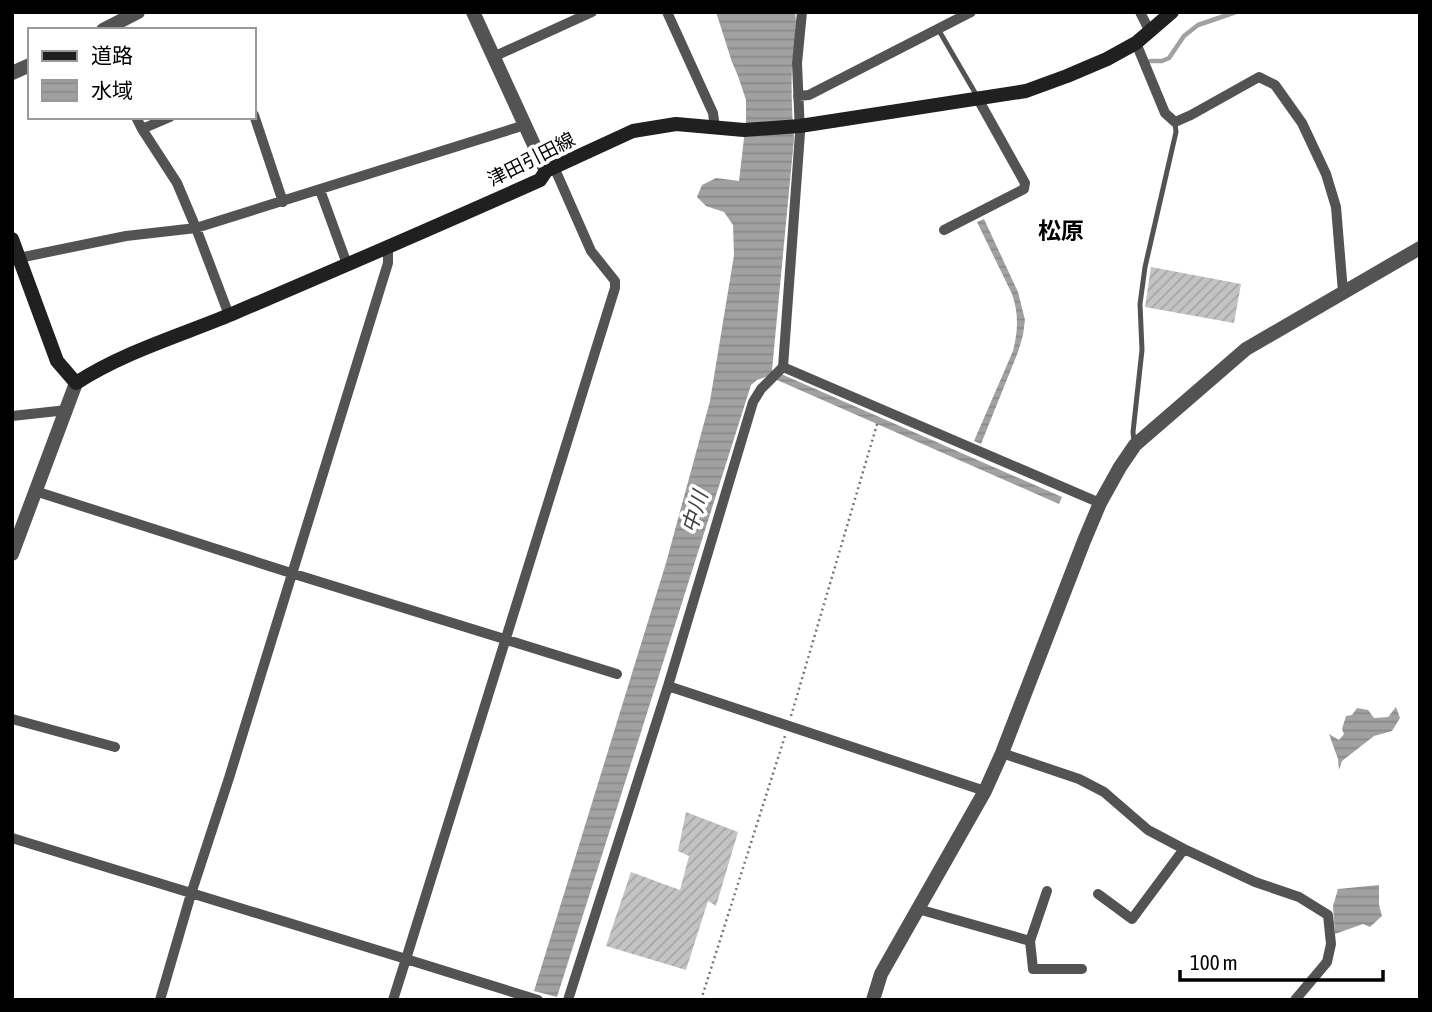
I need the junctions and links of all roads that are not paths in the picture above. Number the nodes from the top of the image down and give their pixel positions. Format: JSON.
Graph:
{"nodes":[{"id":1,"x":138,"y":12,"type":"edge"},
{"id":2,"x":473,"y":12,"type":"edge"},
{"id":3,"x":592,"y":12,"type":"edge"},
{"id":4,"x":667,"y":12,"type":"edge"},
{"id":5,"x":971,"y":12,"type":"edge"},
{"id":6,"x":1140,"y":12,"type":"edge"},
{"id":7,"x":1172,"y":12,"type":"edge"},
{"id":8,"x":804,"y":13,"type":"edge"},
{"id":9,"x":107,"y":28,"type":"edge"},
{"id":10,"x":938,"y":29,"type":"junction"},
{"id":11,"x":1150,"y":32,"type":"junction"},
{"id":12,"x":1136,"y":43,"type":"junction"},
{"id":13,"x":493,"y":57,"type":"junction"},
{"id":14,"x":28,"y":66,"type":"edge"},
{"id":15,"x":12,"y":73,"type":"edge"},
{"id":16,"x":798,"y":96,"type":"junction"},
{"id":17,"x":978,"y":99,"type":"junction"},
{"id":18,"x":137,"y":119,"type":"edge"},
{"id":19,"x":165,"y":119,"type":"edge"},
{"id":20,"x":255,"y":119,"type":"edge"},
{"id":21,"x":1175,"y":122,"type":"junction"},
{"id":22,"x":525,"y":125,"type":"junction"},
{"id":23,"x":797,"y":126,"type":"junction"},
{"id":24,"x":715,"y":128,"type":"junction"},
{"id":25,"x":142,"y":129,"type":"junction"},
{"id":26,"x":550,"y":169,"type":"junction"},
{"id":27,"x":320,"y":190,"type":"junction"},
{"id":28,"x":283,"y":202,"type":"junction"},
{"id":29,"x":196,"y":228,"type":"junction"},
{"id":30,"x":944,"y":230,"type":"dead end"},
{"id":31,"x":12,"y":239,"type":"edge"},
{"id":32,"x":388,"y":248,"type":"junction"},
{"id":33,"x":1420,"y":248,"type":"edge"},
{"id":34,"x":15,"y":258,"type":"edge"},
{"id":35,"x":347,"y":264,"type":"junction"},
{"id":36,"x":1343,"y":292,"type":"junction"},
{"id":37,"x":229,"y":315,"type":"junction"},
{"id":38,"x":783,"y":367,"type":"junction"},
{"id":39,"x":76,"y":383,"type":"junction"},
{"id":40,"x":66,"y":410,"type":"junction"},
{"id":41,"x":12,"y":416,"type":"edge"},
{"id":42,"x":1135,"y":444,"type":"junction"},
{"id":43,"x":35,"y":491,"type":"junction"},
{"id":44,"x":1100,"y":503,"type":"junction"},
{"id":45,"x":12,"y":554,"type":"edge"},
{"id":46,"x":291,"y":573,"type":"junction"},
{"id":47,"x":505,"y":639,"type":"junction"},
{"id":48,"x":617,"y":674,"type":"dead end"},
{"id":49,"x":668,"y":686,"type":"junction"},
{"id":50,"x":13,"y":722,"type":"edge"},
{"id":51,"x":115,"y":747,"type":"dead end"},
{"id":52,"x":1002,"y":753,"type":"junction"},
{"id":53,"x":985,"y":791,"type":"junction"},
{"id":54,"x":12,"y":838,"type":"edge"},
{"id":55,"x":1184,"y":849,"type":"junction"},
{"id":56,"x":1047,"y":891,"type":"dead end"},
{"id":57,"x":191,"y":894,"type":"junction"},
{"id":58,"x":1098,"y":894,"type":"dead end"},
{"id":59,"x":918,"y":909,"type":"junction"},
{"id":60,"x":1030,"y":941,"type":"junction"},
{"id":61,"x":406,"y":959,"type":"junction"},
{"id":62,"x":1082,"y":969,"type":"dead end"},
{"id":63,"x":534,"y":998,"type":"edge"},
{"id":64,"x":160,"y":1000,"type":"edge"},
{"id":65,"x":393,"y":1000,"type":"edge"},
{"id":66,"x":568,"y":1000,"type":"edge"},
{"id":67,"x":873,"y":1000,"type":"edge"},
{"id":68,"x":1295,"y":1000,"type":"edge"}],
"edges":[{"from":1,"to":9,"type":"street"},
{"from":2,"to":13,"type":"street"},
{"from":3,"to":13,"type":"street"},
{"from":4,"to":24,"type":"street"},
{"from":5,"to":10,"type":"street"},
{"from":6,"to":11,"type":"street"},
{"from":7,"to":11,"type":"main road","name":"津田引田線"},
{"from":8,"to":16,"type":"street"},
{"from":10,"to":16,"type":"street"},
{"from":10,"to":17,"type":"lane"},
{"from":11,"to":12,"type":"main road","name":"津田引田線"},
{"from":12,"to":17,"type":"main road","name":"津田引田線"},
{"from":12,"to":21,"type":"street"},
{"from":13,"to":22,"type":"street"},
{"from":14,"to":15,"type":"street"},
{"from":16,"to":23,"type":"street"},
{"from":17,"to":23,"type":"main road","name":"津田引田線"},
{"from":17,"to":30,"type":"street"},
{"from":18,"to":25,"type":"street"},
{"from":19,"to":25,"type":"street"},
{"from":20,"to":28,"type":"street"},
{"from":21,"to":36,"type":"street"},
{"from":21,"to":42,"type":"lane"},
{"from":22,"to":26,"type":"street"},
{"from":22,"to":27,"type":"street"},
{"from":23,"to":24,"type":"main road","name":"津田引田線"},
{"from":23,"to":38,"type":"street"},
{"from":24,"to":26,"type":"main road","name":"津田引田線"},
{"from":25,"to":29,"type":"street"},
{"from":26,"to":32,"type":"main road","name":"津田引田線"},
{"from":26,"to":47,"type":"street"},
{"from":27,"to":28,"type":"street"},
{"from":27,"to":35,"type":"street"},
{"from":28,"to":29,"type":"street"},
{"from":29,"to":34,"type":"street"},
{"from":29,"to":37,"type":"street"},
{"from":31,"to":34,"type":"main road"},
{"from":32,"to":35,"type":"main road","name":"津田引田線"},
{"from":32,"to":46,"type":"street"},
{"from":33,"to":36,"type":"street"},
{"from":34,"to":39,"type":"main road"},
{"from":35,"to":37,"type":"main road","name":"津田引田線"},
{"from":36,"to":42,"type":"street"},
{"from":37,"to":39,"type":"main road","name":"津田引田線"},
{"from":38,"to":44,"type":"street"},
{"from":38,"to":49,"type":"street"},
{"from":39,"to":40,"type":"street"},
{"from":40,"to":41,"type":"street"},
{"from":40,"to":43,"type":"street"},
{"from":42,"to":44,"type":"street"},
{"from":43,"to":45,"type":"street"},
{"from":43,"to":46,"type":"street"},
{"from":44,"to":52,"type":"street"},
{"from":46,"to":47,"type":"street"},
{"from":46,"to":57,"type":"street"},
{"from":47,"to":48,"type":"street"},
{"from":47,"to":61,"type":"street"},
{"from":49,"to":53,"type":"street"},
{"from":49,"to":66,"type":"street"},
{"from":50,"to":51,"type":"street"},
{"from":52,"to":53,"type":"street"},
{"from":52,"to":55,"type":"street"},
{"from":53,"to":59,"type":"street"},
{"from":54,"to":57,"type":"street"},
{"from":55,"to":58,"type":"street"},
{"from":55,"to":68,"type":"street"},
{"from":56,"to":60,"type":"street"},
{"from":57,"to":61,"type":"street"},
{"from":57,"to":64,"type":"street"},
{"from":59,"to":60,"type":"street"},
{"from":59,"to":67,"type":"street"},
{"from":60,"to":62,"type":"street"},
{"from":61,"to":63,"type":"street"},
{"from":61,"to":65,"type":"street"}]}
